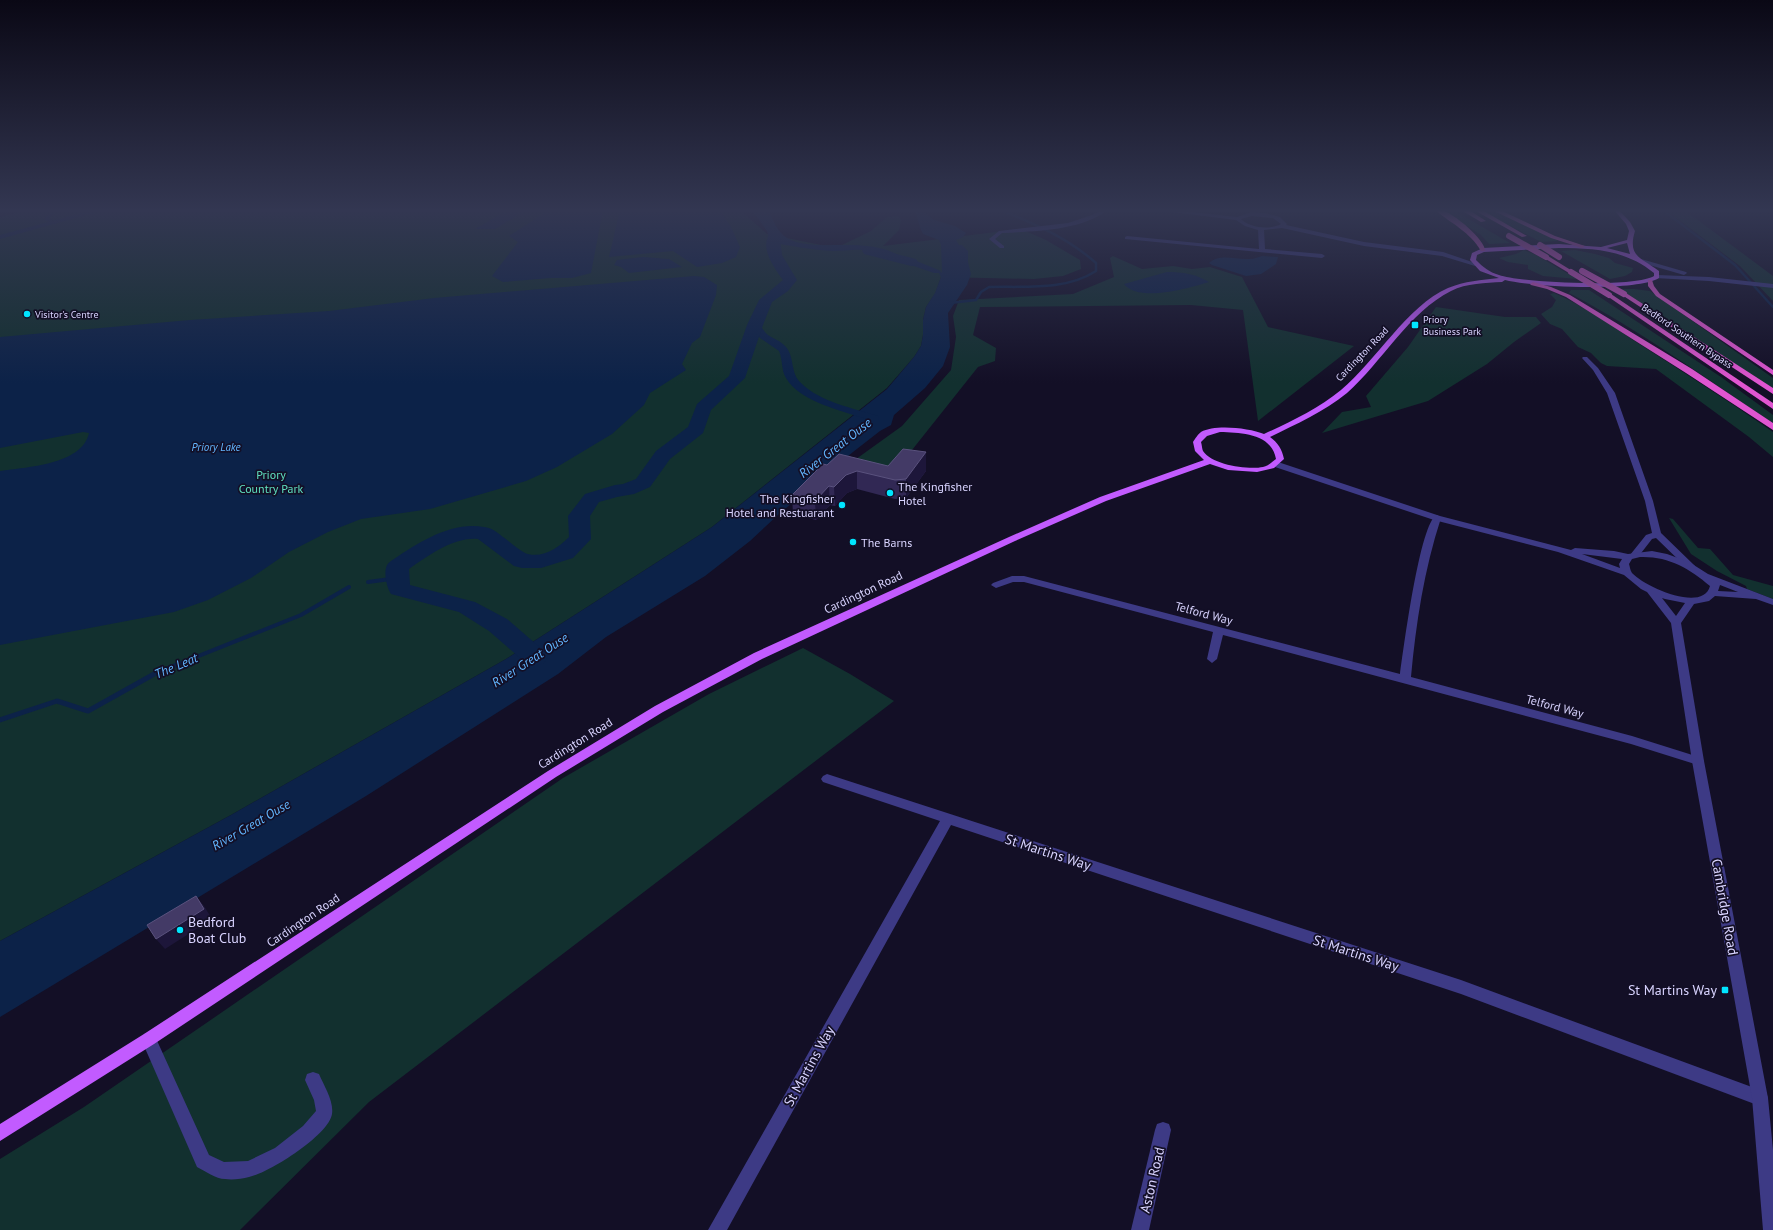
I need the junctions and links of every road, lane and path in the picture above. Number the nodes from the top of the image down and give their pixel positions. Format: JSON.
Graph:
{"nodes":[{"id":1,"x":1480,"y":267,"type":"edge"},
{"id":2,"x":1563,"y":267,"type":"edge"},
{"id":3,"x":1577,"y":267,"type":"edge"},
{"id":4,"x":1650,"y":267,"type":"edge"},
{"id":5,"x":1665,"y":267,"type":"edge"},
{"id":6,"x":1486,"y":271,"type":"junction"},
{"id":7,"x":1657,"y":277,"type":"junction"},
{"id":8,"x":1709,"y":279,"type":"junction"},
{"id":9,"x":1472,"y":281,"type":"junction"},
{"id":10,"x":1516,"y":281,"type":"junction"},
{"id":11,"x":1650,"y":281,"type":"junction"},
{"id":12,"x":1533,"y":284,"type":"junction"},
{"id":13,"x":1773,"y":286,"type":"edge"},
{"id":14,"x":1585,"y":358,"type":"dead end"},
{"id":15,"x":1773,"y":373,"type":"edge"},
{"id":16,"x":1773,"y":392,"type":"edge"},
{"id":17,"x":1773,"y":407,"type":"edge"},
{"id":18,"x":1773,"y":427,"type":"edge"},
{"id":19,"x":1264,"y":437,"type":"junction"},
{"id":20,"x":1210,"y":461,"type":"junction"},
{"id":21,"x":1275,"y":464,"type":"junction"},
{"id":22,"x":1438,"y":518,"type":"junction"},
{"id":23,"x":1657,"y":534,"type":"junction"},
{"id":24,"x":1561,"y":550,"type":"junction"},
{"id":25,"x":1632,"y":556,"type":"junction"},
{"id":26,"x":1690,"y":566,"type":"junction"},
{"id":27,"x":1627,"y":573,"type":"junction"},
{"id":28,"x":1705,"y":576,"type":"junction"},
{"id":29,"x":996,"y":585,"type":"dead end"},
{"id":30,"x":1652,"y":592,"type":"junction"},
{"id":31,"x":1713,"y":593,"type":"junction"},
{"id":32,"x":1757,"y":597,"type":"junction"},
{"id":33,"x":1691,"y":601,"type":"junction"},
{"id":34,"x":1773,"y":602,"type":"edge"},
{"id":35,"x":1676,"y":623,"type":"junction"},
{"id":36,"x":1219,"y":630,"type":"junction"},
{"id":37,"x":1212,"y":659,"type":"dead end"},
{"id":38,"x":1405,"y":679,"type":"junction"},
{"id":39,"x":1698,"y":761,"type":"junction"},
{"id":40,"x":827,"y":779,"type":"dead end"},
{"id":41,"x":948,"y":819,"type":"junction"},
{"id":42,"x":149,"y":1039,"type":"junction"},
{"id":43,"x":313,"y":1080,"type":"dead end"},
{"id":44,"x":1760,"y":1098,"type":"junction"},
{"id":45,"x":1163,"y":1130,"type":"dead end"},
{"id":46,"x":0,"y":1133,"type":"edge"},
{"id":47,"x":717,"y":1230,"type":"edge"},
{"id":48,"x":1140,"y":1230,"type":"edge"},
{"id":49,"x":1772,"y":1230,"type":"edge"}],
"edges":[{"from":1,"to":6,"type":"main road"},
{"from":2,"to":17,"type":"highway","name":"Bedford Southern Bypass","bridge":true},
{"from":3,"to":16,"type":"highway","name":"Bedford Southern Bypass","bridge":true},
{"from":4,"to":7,"type":"main road"},
{"from":5,"to":8,"type":"street"},
{"from":6,"to":9,"type":"main road","name":"Cardington Road"},
{"from":6,"to":10,"type":"main road"},
{"from":7,"to":8,"type":"street"},
{"from":7,"to":11,"type":"main road"},
{"from":8,"to":13,"type":"street"},
{"from":9,"to":10,"type":"main road","name":"Cardington Road"},
{"from":9,"to":19,"type":"main road","name":"Cardington Road"},
{"from":10,"to":12,"type":"main road"},
{"from":11,"to":12,"type":"main road"},
{"from":11,"to":15,"type":"highway"},
{"from":12,"to":18,"type":"highway"},
{"from":14,"to":23,"type":"street"},
{"from":19,"to":20,"type":"main road"},
{"from":19,"to":21,"type":"main road"},
{"from":20,"to":21,"type":"main road"},
{"from":20,"to":42,"type":"main road","name":"Cardington Road"},
{"from":21,"to":22,"type":"street"},
{"from":22,"to":24,"type":"street"},
{"from":22,"to":38,"type":"street"},
{"from":23,"to":25,"type":"street"},
{"from":23,"to":26,"type":"street"},
{"from":24,"to":25,"type":"street"},
{"from":24,"to":27,"type":"street"},
{"from":25,"to":26,"type":"street"},
{"from":25,"to":27,"type":"street"},
{"from":26,"to":28,"type":"street"},
{"from":27,"to":30,"type":"street"},
{"from":28,"to":31,"type":"street"},
{"from":28,"to":32,"type":"street"},
{"from":29,"to":36,"type":"street","name":"Telford Way"},
{"from":30,"to":33,"type":"street"},
{"from":30,"to":35,"type":"street","name":"Cambridge Road"},
{"from":31,"to":32,"type":"street"},
{"from":31,"to":33,"type":"street"},
{"from":32,"to":34,"type":"street"},
{"from":33,"to":35,"type":"street"},
{"from":35,"to":39,"type":"street","name":"Cambridge Road"},
{"from":36,"to":37,"type":"street"},
{"from":36,"to":38,"type":"street","name":"Telford Way"},
{"from":38,"to":39,"type":"street","name":"Telford Way"},
{"from":39,"to":44,"type":"street","name":"Cambridge Road"},
{"from":40,"to":41,"type":"street","name":"St Martins Way"},
{"from":41,"to":44,"type":"street","name":"St Martins Way"},
{"from":41,"to":47,"type":"street","name":"St Martins Way"},
{"from":42,"to":43,"type":"street"},
{"from":42,"to":46,"type":"main road","name":"Cardington Road"},
{"from":44,"to":49,"type":"street","name":"Cambridge Road"},
{"from":45,"to":48,"type":"street","name":"Aston Road"}]}
